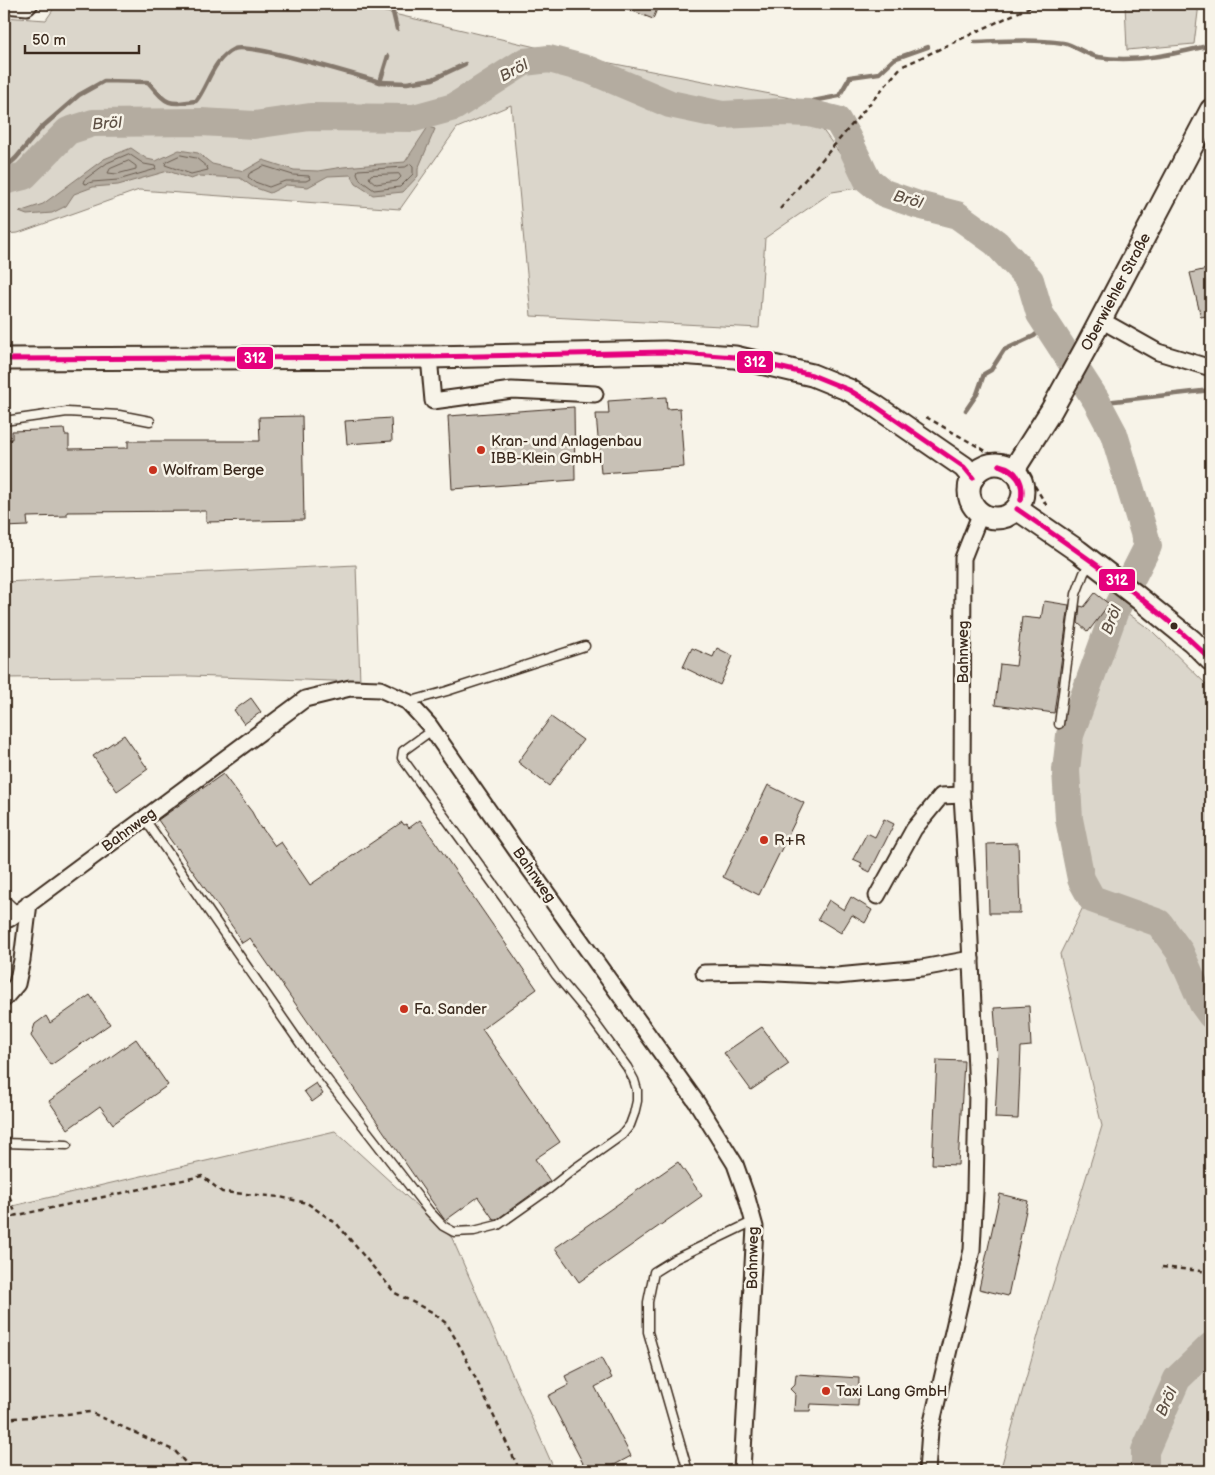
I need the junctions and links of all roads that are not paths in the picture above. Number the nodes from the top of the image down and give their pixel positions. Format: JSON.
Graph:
{"nodes":[{"id":1,"x":30,"y":4,"type":"edge"},
{"id":2,"x":4,"y":5,"type":"edge"},
{"id":3,"x":1211,"y":110,"type":"edge"},
{"id":4,"x":1101,"y":320,"type":"junction"},
{"id":5,"x":428,"y":357,"type":"junction"},
{"id":6,"x":4,"y":359,"type":"edge"},
{"id":7,"x":1211,"y":368,"type":"edge"},
{"id":8,"x":594,"y":394,"type":"dead end"},
{"id":9,"x":4,"y":420,"type":"edge"},
{"id":10,"x":150,"y":421,"type":"dead end"},
{"id":11,"x":1014,"y":470,"type":"junction"},
{"id":12,"x":973,"y":478,"type":"junction"},
{"id":13,"x":1017,"y":509,"type":"junction"},
{"id":14,"x":982,"y":514,"type":"junction"},
{"id":15,"x":1098,"y":567,"type":"junction"},
{"id":16,"x":585,"y":646,"type":"dead end"},
{"id":17,"x":1211,"y":660,"type":"edge"},
{"id":18,"x":408,"y":702,"type":"junction"},
{"id":19,"x":1058,"y":724,"type":"dead end"},
{"id":20,"x":432,"y":730,"type":"junction"},
{"id":21,"x":962,"y":795,"type":"junction"},
{"id":22,"x":144,"y":818,"type":"junction"},
{"id":23,"x":877,"y":896,"type":"dead end"},
{"id":24,"x":4,"y":899,"type":"edge"},
{"id":25,"x":19,"y":911,"type":"junction"},
{"id":26,"x":971,"y":959,"type":"junction"},
{"id":27,"x":704,"y":973,"type":"dead end"},
{"id":28,"x":4,"y":999,"type":"edge"},
{"id":29,"x":4,"y":1143,"type":"edge"},
{"id":30,"x":67,"y":1145,"type":"dead end"},
{"id":31,"x":754,"y":1221,"type":"junction"},
{"id":32,"x":688,"y":1471,"type":"edge"},
{"id":33,"x":742,"y":1471,"type":"edge"},
{"id":34,"x":927,"y":1471,"type":"edge"}],
"edges":[{"from":1,"to":2,"type":"street"},
{"from":3,"to":4,"type":"main road","name":"Oberwiehler Straße"},
{"from":4,"to":7,"type":"street"},
{"from":4,"to":11,"type":"main road","name":"Oberwiehler Straße"},
{"from":5,"to":6,"type":"main road"},
{"from":5,"to":8,"type":"street"},
{"from":5,"to":12,"type":"main road"},
{"from":9,"to":10,"type":"lane"},
{"from":11,"to":12,"type":"main road"},
{"from":11,"to":13,"type":"main road"},
{"from":12,"to":14,"type":"main road"},
{"from":13,"to":14,"type":"main road"},
{"from":13,"to":15,"type":"main road"},
{"from":14,"to":21,"type":"street","name":"Bahnweg"},
{"from":15,"to":17,"type":"main road"},
{"from":15,"to":19,"type":"lane"},
{"from":16,"to":18,"type":"lane"},
{"from":18,"to":20,"type":"street","name":"Bahnweg"},
{"from":18,"to":22,"type":"street","name":"Bahnweg"},
{"from":20,"to":22,"type":"lane"},
{"from":20,"to":31,"type":"street","name":"Bahnweg"},
{"from":21,"to":23,"type":"street"},
{"from":21,"to":26,"type":"street","name":"Bahnweg"},
{"from":22,"to":25,"type":"street","name":"Bahnweg"},
{"from":24,"to":25,"type":"lane"},
{"from":25,"to":28,"type":"street"},
{"from":26,"to":27,"type":"street"},
{"from":26,"to":34,"type":"street","name":"Bahnweg"},
{"from":29,"to":30,"type":"lane"},
{"from":31,"to":32,"type":"lane"},
{"from":31,"to":33,"type":"street","name":"Bahnweg"}]}
